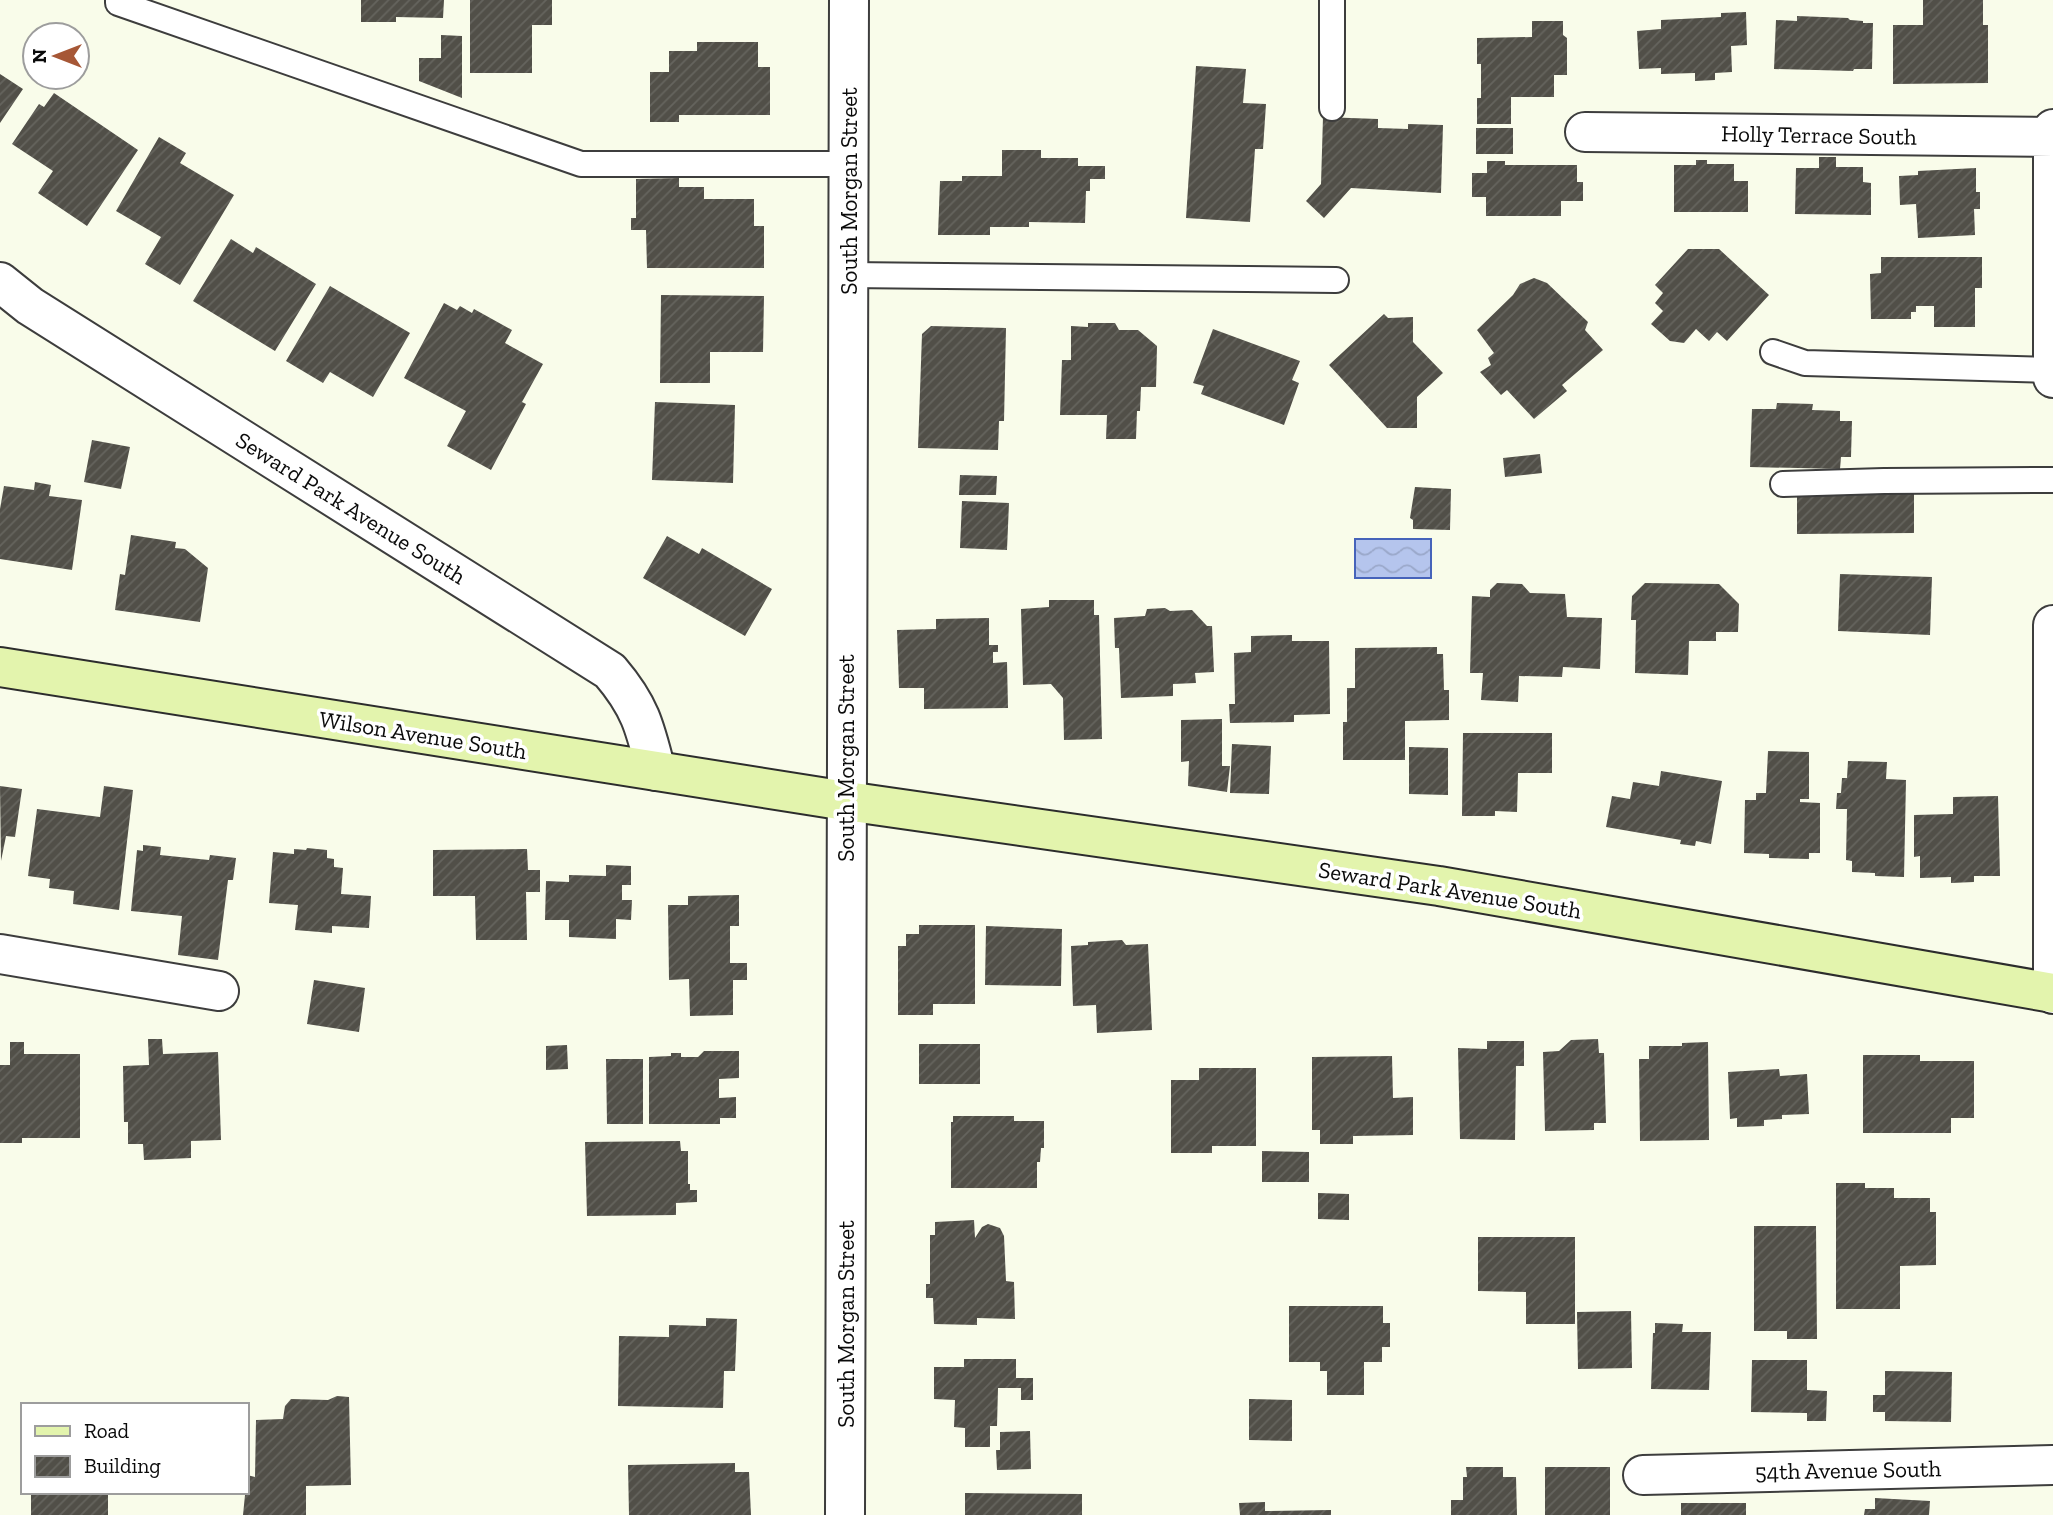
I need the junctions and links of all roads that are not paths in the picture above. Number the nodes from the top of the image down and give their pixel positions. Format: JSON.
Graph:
{"nodes":[{"id":1,"x":118,"y":0,"type":"edge"},
{"id":2,"x":849,"y":0,"type":"edge"},
{"id":3,"x":1332,"y":0,"type":"edge"},
{"id":4,"x":1332,"y":108,"type":"dead end"},
{"id":5,"x":2053,"y":129,"type":"edge"},
{"id":6,"x":1586,"y":132,"type":"dead end"},
{"id":7,"x":2053,"y":137,"type":"edge"},
{"id":8,"x":849,"y":164,"type":"junction"},
{"id":9,"x":848,"y":275,"type":"junction"},
{"id":10,"x":1336,"y":280,"type":"dead end"},
{"id":11,"x":0,"y":282,"type":"edge"},
{"id":12,"x":1773,"y":352,"type":"dead end"},
{"id":13,"x":2053,"y":370,"type":"edge"},
{"id":14,"x":2053,"y":377,"type":"edge"},
{"id":15,"x":2053,"y":480,"type":"edge"},
{"id":16,"x":1783,"y":484,"type":"dead end"},
{"id":17,"x":2053,"y":625,"type":"edge"},
{"id":18,"x":0,"y":667,"type":"edge"},
{"id":19,"x":656,"y":771,"type":"junction"},
{"id":20,"x":846,"y":801,"type":"junction"},
{"id":21,"x":0,"y":954,"type":"edge"},
{"id":22,"x":219,"y":991,"type":"dead end"},
{"id":23,"x":2053,"y":993,"type":"edge"},
{"id":24,"x":2053,"y":1465,"type":"edge"},
{"id":25,"x":1643,"y":1475,"type":"dead end"},
{"id":26,"x":845,"y":1515,"type":"edge"}],
"edges":[{"from":1,"to":8,"type":"lane"},
{"from":2,"to":8,"type":"street","name":"South Morgan Street"},
{"from":3,"to":4,"type":"lane"},
{"from":5,"to":7,"type":"street"},
{"from":6,"to":7,"type":"street","name":"Holly Terrace South"},
{"from":7,"to":13,"type":"street"},
{"from":8,"to":9,"type":"street","name":"South Morgan Street"},
{"from":9,"to":10,"type":"lane"},
{"from":9,"to":20,"type":"street","name":"South Morgan Street"},
{"from":11,"to":19,"type":"street","name":"Seward Park Avenue South"},
{"from":12,"to":13,"type":"lane"},
{"from":13,"to":14,"type":"street"},
{"from":15,"to":16,"type":"lane"},
{"from":17,"to":23,"type":"street"},
{"from":18,"to":19,"type":"main road","name":"Wilson Avenue South"},
{"from":19,"to":20,"type":"main road","name":"Wilson Avenue South"},
{"from":20,"to":23,"type":"main road","name":"Seward Park Avenue South"},
{"from":20,"to":26,"type":"street","name":"South Morgan Street"},
{"from":21,"to":22,"type":"street"},
{"from":24,"to":25,"type":"street","name":"54th Avenue South"}]}
